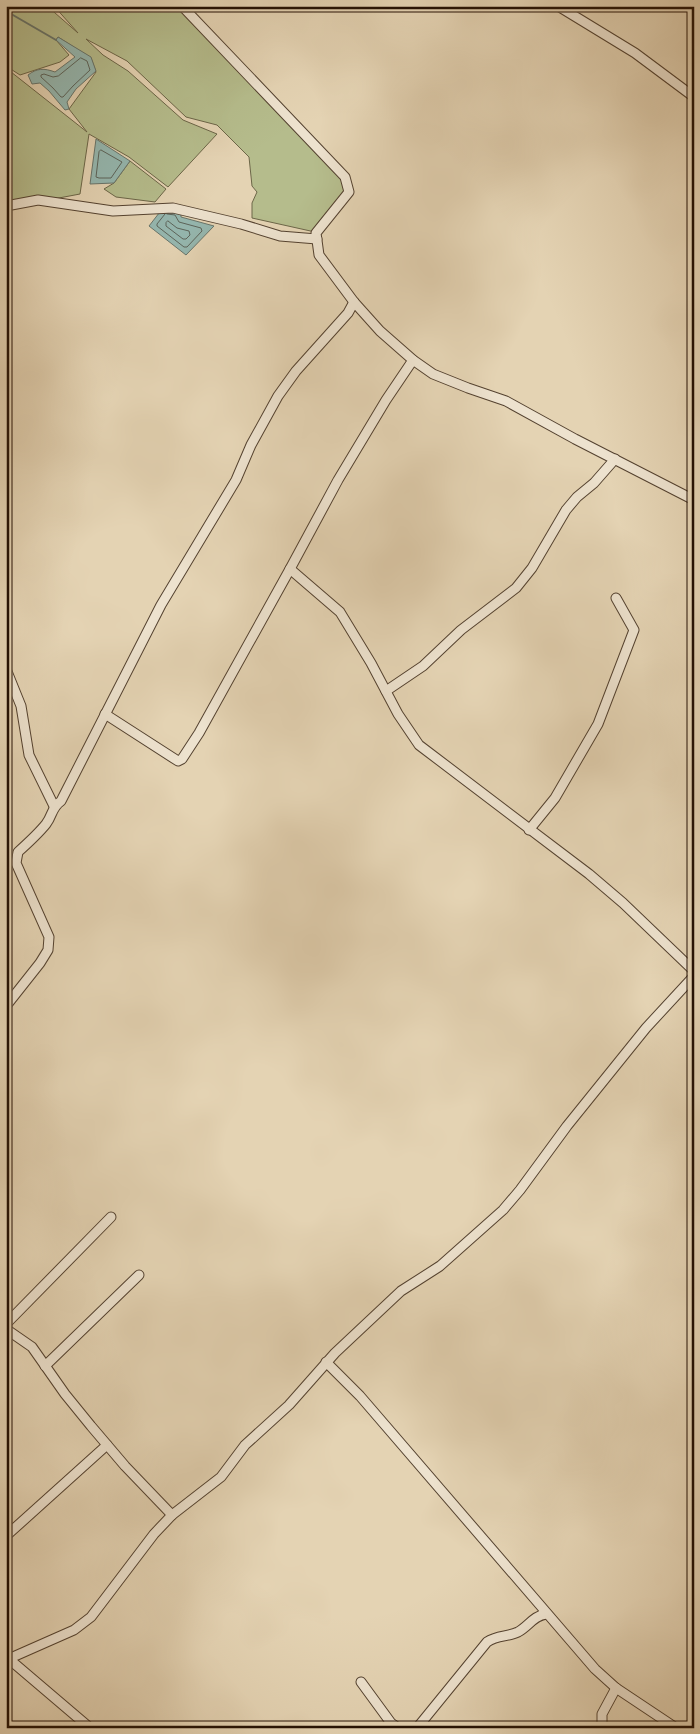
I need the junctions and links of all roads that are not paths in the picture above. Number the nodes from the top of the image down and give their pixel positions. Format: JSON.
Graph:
{"nodes":[{"id":1,"x":182,"y":6,"type":"edge"},
{"id":2,"x":558,"y":6,"type":"edge"},
{"id":3,"x":694,"y":97,"type":"edge"},
{"id":4,"x":6,"y":206,"type":"edge"},
{"id":5,"x":317,"y":240,"type":"junction"},
{"id":6,"x":354,"y":302,"type":"junction"},
{"id":7,"x":413,"y":360,"type":"junction"},
{"id":8,"x":615,"y":459,"type":"junction"},
{"id":9,"x":694,"y":500,"type":"edge"},
{"id":10,"x":290,"y":569,"type":"junction"},
{"id":11,"x":616,"y":598,"type":"dead end"},
{"id":12,"x":6,"y":669,"type":"edge"},
{"id":13,"x":386,"y":692,"type":"junction"},
{"id":14,"x":105,"y":714,"type":"junction"},
{"id":15,"x":54,"y":806,"type":"junction"},
{"id":16,"x":529,"y":830,"type":"junction"},
{"id":17,"x":694,"y":971,"type":"edge"},
{"id":18,"x":694,"y":976,"type":"edge"},
{"id":19,"x":6,"y":1006,"type":"edge"},
{"id":20,"x":111,"y":1217,"type":"dead end"},
{"id":21,"x":139,"y":1275,"type":"dead end"},
{"id":22,"x":6,"y":1324,"type":"edge"},
{"id":23,"x":6,"y":1329,"type":"edge"},
{"id":24,"x":326,"y":1362,"type":"junction"},
{"id":25,"x":45,"y":1366,"type":"junction"},
{"id":26,"x":107,"y":1444,"type":"junction"},
{"id":27,"x":172,"y":1515,"type":"junction"},
{"id":28,"x":6,"y":1536,"type":"edge"},
{"id":29,"x":546,"y":1614,"type":"junction"},
{"id":30,"x":7,"y":1660,"type":"edge"},
{"id":31,"x":361,"y":1682,"type":"dead end"},
{"id":32,"x":616,"y":1688,"type":"junction"},
{"id":33,"x":90,"y":1728,"type":"edge"},
{"id":34,"x":398,"y":1728,"type":"edge"},
{"id":35,"x":417,"y":1728,"type":"edge"},
{"id":36,"x":602,"y":1728,"type":"edge"},
{"id":37,"x":676,"y":1728,"type":"edge"}],
"edges":[{"from":1,"to":5,"type":"street"},
{"from":2,"to":3,"type":"street"},
{"from":4,"to":5,"type":"street"},
{"from":5,"to":6,"type":"street"},
{"from":6,"to":7,"type":"street"},
{"from":6,"to":14,"type":"street"},
{"from":7,"to":8,"type":"street"},
{"from":7,"to":10,"type":"street"},
{"from":8,"to":9,"type":"street"},
{"from":8,"to":13,"type":"street"},
{"from":10,"to":13,"type":"street"},
{"from":10,"to":14,"type":"street"},
{"from":11,"to":16,"type":"street"},
{"from":12,"to":15,"type":"street"},
{"from":13,"to":16,"type":"street"},
{"from":14,"to":15,"type":"street"},
{"from":15,"to":19,"type":"street"},
{"from":16,"to":17,"type":"street"},
{"from":18,"to":24,"type":"street"},
{"from":20,"to":22,"type":"street"},
{"from":21,"to":25,"type":"street"},
{"from":23,"to":25,"type":"street"},
{"from":24,"to":27,"type":"street"},
{"from":24,"to":29,"type":"street"},
{"from":25,"to":26,"type":"street"},
{"from":26,"to":27,"type":"street"},
{"from":26,"to":28,"type":"street"},
{"from":27,"to":30,"type":"street"},
{"from":29,"to":32,"type":"street"},
{"from":29,"to":35,"type":"street"},
{"from":30,"to":33,"type":"street"},
{"from":31,"to":34,"type":"street"},
{"from":32,"to":36,"type":"street"},
{"from":32,"to":37,"type":"street"}]}
